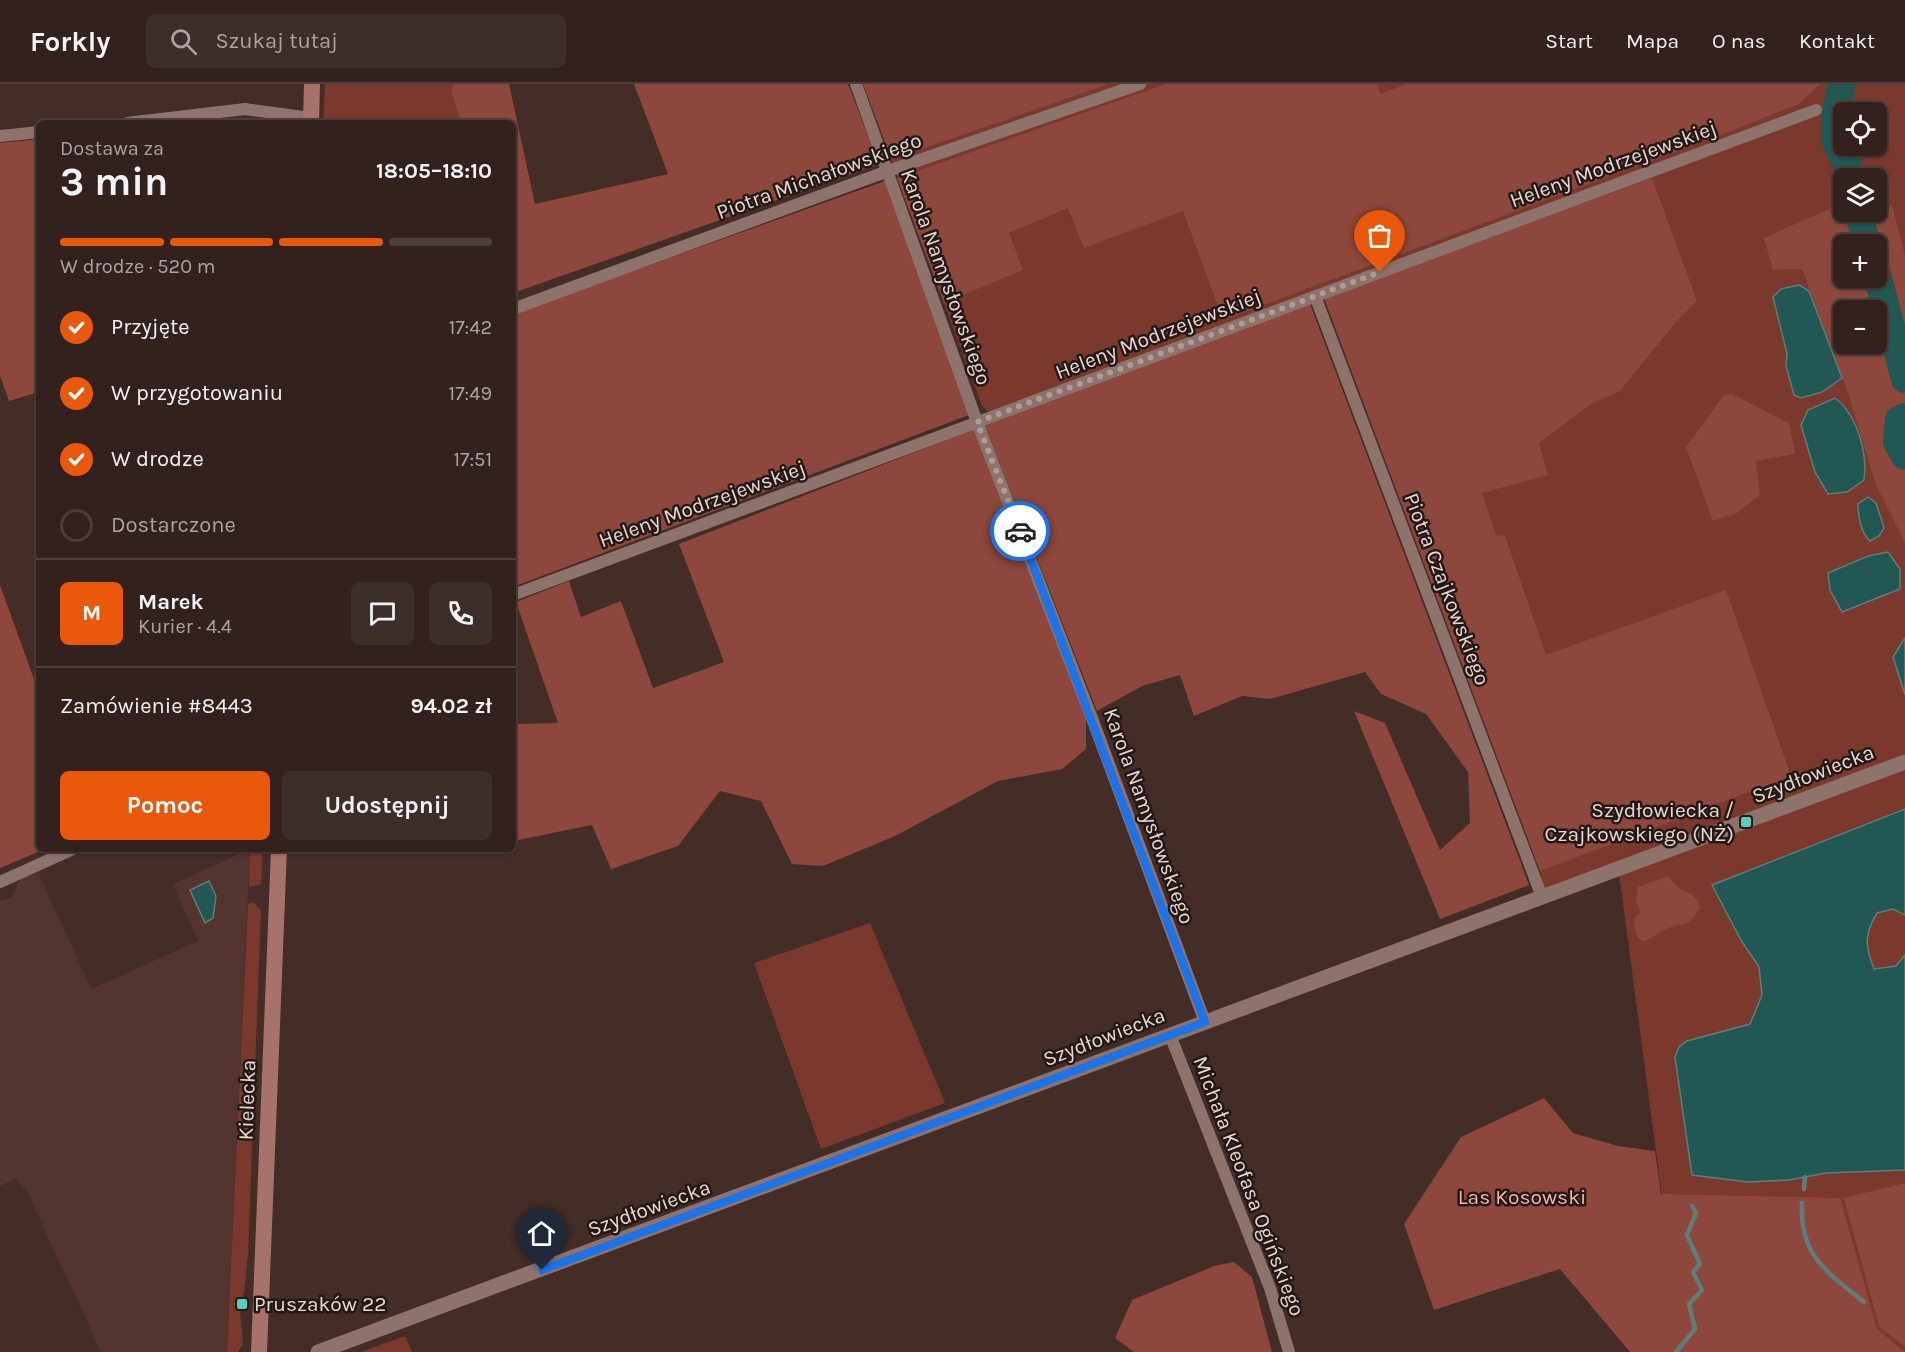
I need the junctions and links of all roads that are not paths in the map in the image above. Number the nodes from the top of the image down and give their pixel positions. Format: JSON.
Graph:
{"nodes":[{"id":1,"x":312,"y":84,"type":"edge"},
{"id":2,"x":856,"y":84,"type":"edge"},
{"id":3,"x":1140,"y":84,"type":"edge"},
{"id":4,"x":1816,"y":110,"type":"dead end"},
{"id":5,"x":152,"y":120,"type":"edge"},
{"id":6,"x":306,"y":120,"type":"edge"},
{"id":7,"x":311,"y":120,"type":"edge"},
{"id":8,"x":36,"y":132,"type":"edge"},
{"id":9,"x":0,"y":136,"type":"edge"},
{"id":10,"x":888,"y":171,"type":"junction"},
{"id":11,"x":1315,"y":296,"type":"junction"},
{"id":12,"x":516,"y":308,"type":"edge"},
{"id":13,"x":977,"y":422,"type":"junction"},
{"id":14,"x":516,"y":594,"type":"edge"},
{"id":15,"x":1905,"y":762,"type":"edge"},
{"id":16,"x":66,"y":852,"type":"edge"},
{"id":17,"x":279,"y":852,"type":"edge"},
{"id":18,"x":0,"y":882,"type":"edge"},
{"id":19,"x":1542,"y":897,"type":"junction"},
{"id":20,"x":1205,"y":1022,"type":"junction"},
{"id":21,"x":1170,"y":1035,"type":"junction"},
{"id":22,"x":259,"y":1352,"type":"edge"},
{"id":23,"x":318,"y":1352,"type":"edge"},
{"id":24,"x":1289,"y":1352,"type":"edge"}],
"edges":[{"from":1,"to":7,"type":"main road"},
{"from":2,"to":10,"type":"street","name":"Karola Namysłowskiego"},
{"from":3,"to":10,"type":"street","name":"Piotra Michałowskiego"},
{"from":4,"to":11,"type":"street","name":"Heleny Modrzejewskiej"},
{"from":5,"to":6,"type":"street"},
{"from":8,"to":9,"type":"street"},
{"from":10,"to":12,"type":"street","name":"Piotra Michałowskiego"},
{"from":10,"to":13,"type":"street","name":"Karola Namysłowskiego"},
{"from":11,"to":13,"type":"street","name":"Heleny Modrzejewskiej"},
{"from":11,"to":19,"type":"street","name":"Piotra Czajkowskiego"},
{"from":13,"to":14,"type":"street","name":"Heleny Modrzejewskiej"},
{"from":13,"to":20,"type":"street","name":"Karola Namysłowskiego"},
{"from":15,"to":19,"type":"street","name":"Szydłowiecka"},
{"from":16,"to":18,"type":"street"},
{"from":17,"to":22,"type":"main road","name":"Kielecka"},
{"from":19,"to":20,"type":"street","name":"Szydłowiecka"},
{"from":20,"to":21,"type":"street","name":"Szydłowiecka"},
{"from":21,"to":23,"type":"street","name":"Szydłowiecka"},
{"from":21,"to":24,"type":"street","name":"Michała Kleofasa Ogińskiego"}]}
